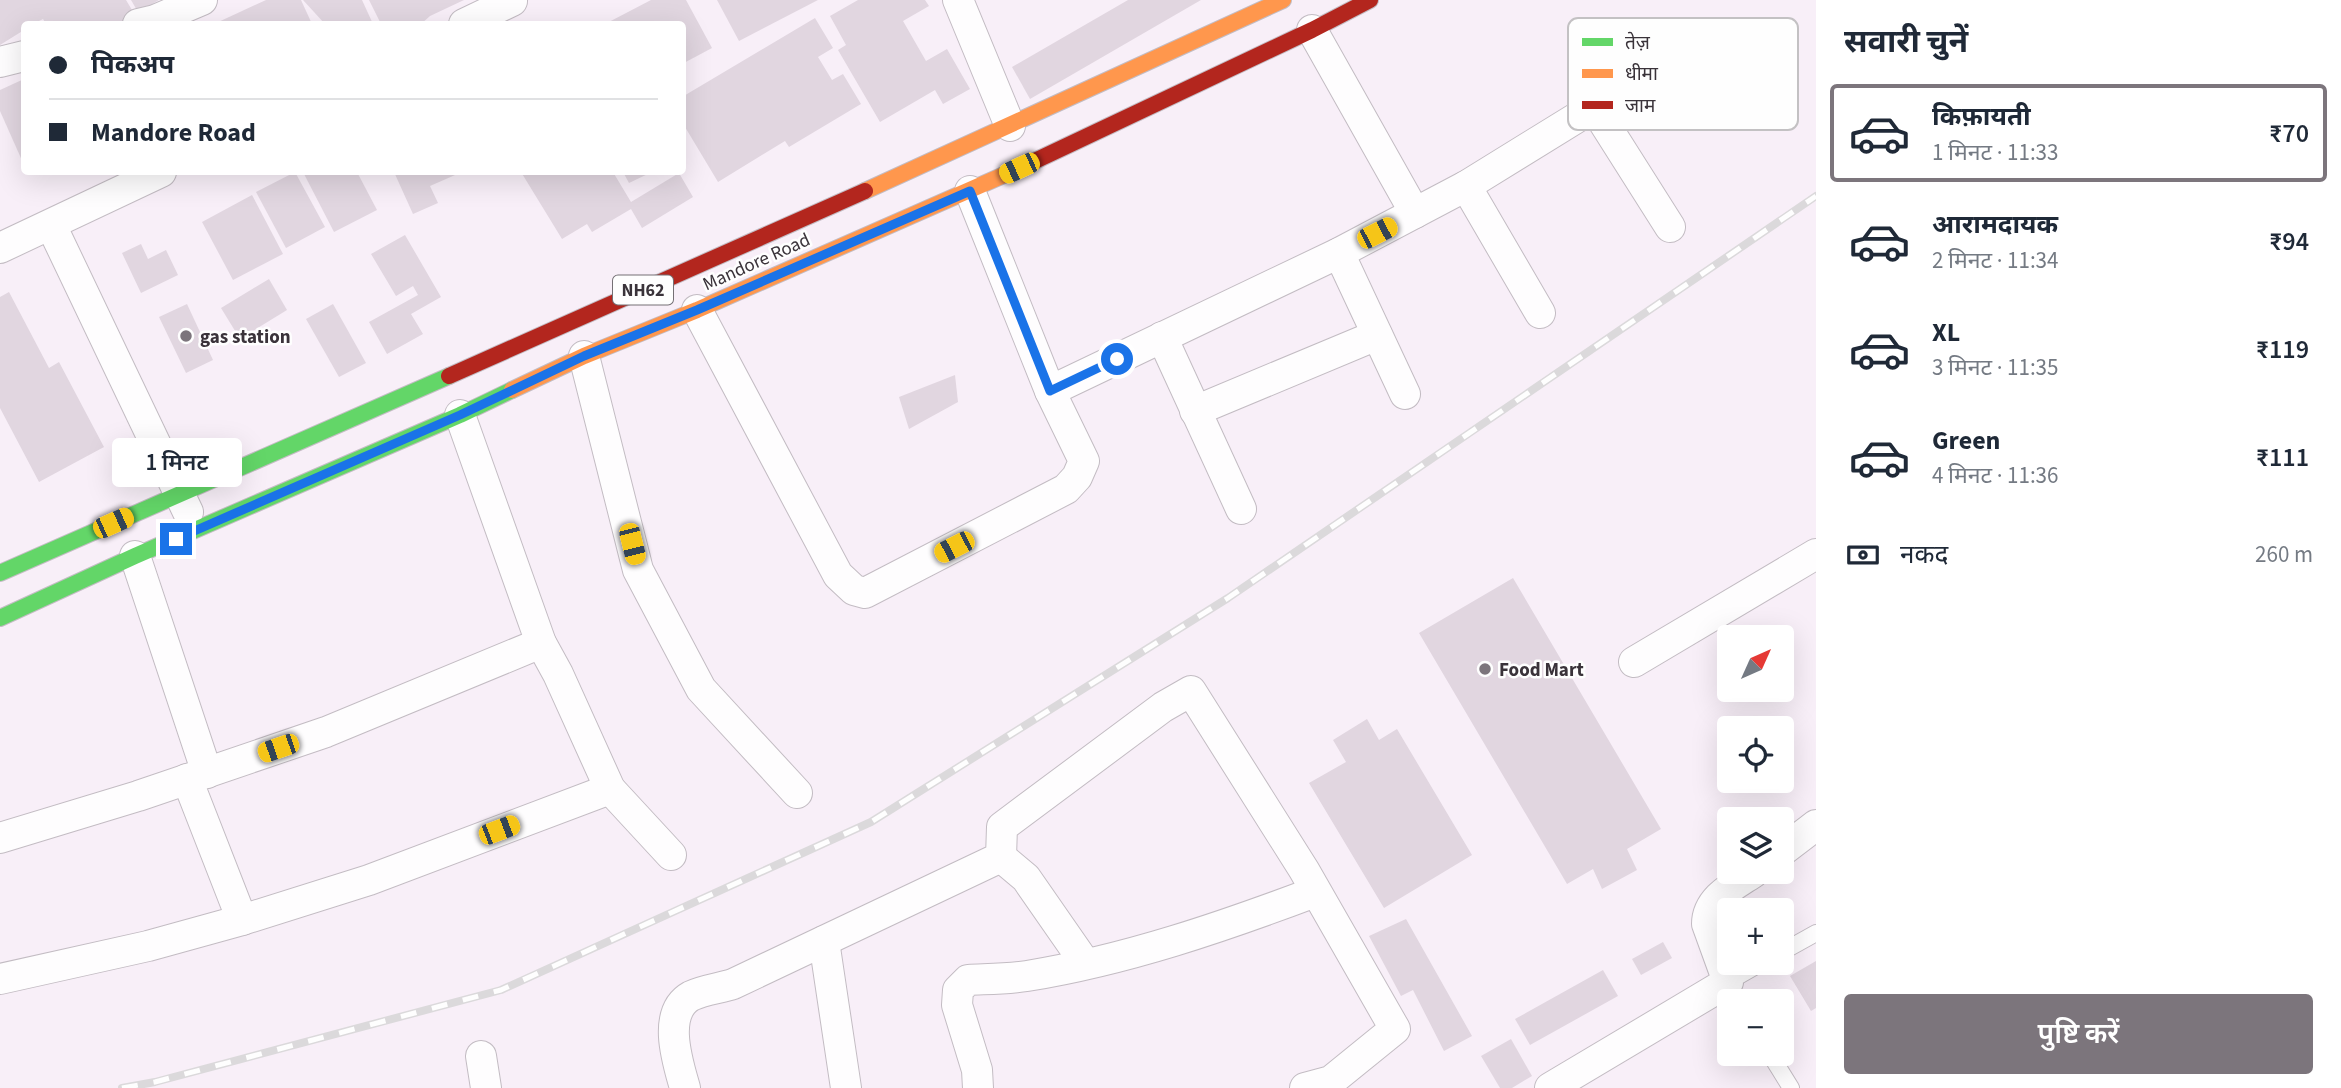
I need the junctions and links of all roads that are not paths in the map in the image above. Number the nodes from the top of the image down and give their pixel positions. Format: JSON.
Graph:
{"nodes":[{"id":1,"x":202,"y":0,"type":"edge"},
{"id":2,"x":513,"y":0,"type":"edge"},
{"id":3,"x":958,"y":0,"type":"edge"},
{"id":4,"x":1283,"y":0,"type":"edge"},
{"id":5,"x":1370,"y":0,"type":"edge"},
{"id":6,"x":146,"y":21,"type":"edge"},
{"id":7,"x":470,"y":21,"type":"edge"},
{"id":8,"x":1312,"y":30,"type":"junction"},
{"id":9,"x":21,"y":56,"type":"edge"},
{"id":10,"x":0,"y":62,"type":"edge"},
{"id":11,"x":1568,"y":123,"type":"edge"},
{"id":12,"x":1010,"y":126,"type":"junction"},
{"id":13,"x":1609,"y":130,"type":"edge"},
{"id":14,"x":155,"y":175,"type":"edge"},
{"id":15,"x":1466,"y":186,"type":"junction"},
{"id":16,"x":970,"y":191,"type":"junction"},
{"id":17,"x":1415,"y":213,"type":"junction"},
{"id":18,"x":51,"y":225,"type":"junction"},
{"id":19,"x":1670,"y":227,"type":"dead end"},
{"id":20,"x":0,"y":248,"type":"edge"},
{"id":21,"x":1339,"y":253,"type":"junction"},
{"id":22,"x":697,"y":310,"type":"junction"},
{"id":23,"x":1540,"y":313,"type":"dead end"},
{"id":24,"x":1377,"y":335,"type":"junction"},
{"id":25,"x":1162,"y":337,"type":"junction"},
{"id":26,"x":584,"y":356,"type":"junction"},
{"id":27,"x":1050,"y":391,"type":"junction"},
{"id":28,"x":1405,"y":394,"type":"dead end"},
{"id":29,"x":1195,"y":411,"type":"junction"},
{"id":30,"x":460,"y":415,"type":"junction"},
{"id":31,"x":180,"y":493,"type":"junction"},
{"id":32,"x":1241,"y":509,"type":"dead end"},
{"id":33,"x":197,"y":530,"type":"junction"},
{"id":34,"x":135,"y":556,"type":"junction"},
{"id":35,"x":1813,"y":563,"type":"edge"},
{"id":36,"x":0,"y":573,"type":"edge"},
{"id":37,"x":0,"y":618,"type":"edge"},
{"id":38,"x":541,"y":643,"type":"junction"},
{"id":39,"x":1634,"y":662,"type":"dead end"},
{"id":40,"x":197,"y":776,"type":"junction"},
{"id":41,"x":610,"y":789,"type":"junction"},
{"id":42,"x":797,"y":793,"type":"dead end"},
{"id":43,"x":1816,"y":825,"type":"edge"},
{"id":44,"x":0,"y":838,"type":"edge"},
{"id":45,"x":1794,"y":842,"type":"edge"},
{"id":46,"x":671,"y":855,"type":"dead end"},
{"id":47,"x":1002,"y":857,"type":"junction"},
{"id":48,"x":1737,"y":884,"type":"edge"},
{"id":49,"x":1315,"y":891,"type":"junction"},
{"id":50,"x":242,"y":920,"type":"junction"},
{"id":51,"x":1816,"y":933,"type":"edge"},
{"id":52,"x":824,"y":941,"type":"junction"},
{"id":53,"x":1794,"y":945,"type":"edge"},
{"id":54,"x":1085,"y":964,"type":"junction"},
{"id":55,"x":1750,"y":975,"type":"edge"},
{"id":56,"x":0,"y":979,"type":"edge"},
{"id":57,"x":1733,"y":989,"type":"edge"},
{"id":58,"x":1736,"y":989,"type":"edge"},
{"id":59,"x":1717,"y":1000,"type":"edge"},
{"id":60,"x":481,"y":1056,"type":"dead end"},
{"id":61,"x":1777,"y":1066,"type":"edge"},
{"id":62,"x":486,"y":1088,"type":"edge"},
{"id":63,"x":685,"y":1088,"type":"edge"},
{"id":64,"x":846,"y":1088,"type":"edge"},
{"id":65,"x":978,"y":1088,"type":"edge"},
{"id":66,"x":1305,"y":1088,"type":"edge"},
{"id":67,"x":1550,"y":1088,"type":"edge"},
{"id":68,"x":1791,"y":1088,"type":"edge"}],
"edges":[{"from":1,"to":6,"type":"street"},
{"from":2,"to":7,"type":"street"},
{"from":3,"to":12,"type":"street"},
{"from":4,"to":12,"type":"highway","name":"Mandore Road","number":"NH62"},
{"from":5,"to":8,"type":"highway","name":"Mandore Road","number":"NH62"},
{"from":8,"to":16,"type":"highway","name":"Mandore Road","number":"NH62"},
{"from":8,"to":17,"type":"street"},
{"from":9,"to":10,"type":"street"},
{"from":11,"to":15,"type":"street"},
{"from":12,"to":31,"type":"highway","name":"Mandore Road","number":"NH62"},
{"from":13,"to":19,"type":"street"},
{"from":14,"to":18,"type":"street"},
{"from":15,"to":17,"type":"street"},
{"from":15,"to":23,"type":"street"},
{"from":16,"to":22,"type":"highway","name":"Mandore Road","number":"NH62"},
{"from":16,"to":27,"type":"street"},
{"from":17,"to":21,"type":"street"},
{"from":18,"to":20,"type":"street"},
{"from":18,"to":31,"type":"street"},
{"from":21,"to":24,"type":"street"},
{"from":21,"to":25,"type":"street"},
{"from":22,"to":26,"type":"highway","name":"Mandore Road","number":"NH62"},
{"from":22,"to":27,"type":"street"},
{"from":24,"to":28,"type":"street"},
{"from":24,"to":29,"type":"street"},
{"from":25,"to":27,"type":"street"},
{"from":25,"to":29,"type":"street"},
{"from":26,"to":30,"type":"highway","name":"Mandore Road","number":"NH62"},
{"from":26,"to":42,"type":"street"},
{"from":29,"to":32,"type":"street"},
{"from":30,"to":33,"type":"highway","name":"Mandore Road","number":"NH62"},
{"from":30,"to":38,"type":"street"},
{"from":31,"to":33,"type":"street"},
{"from":31,"to":36,"type":"highway","name":"Mandore Road","number":"NH62"},
{"from":33,"to":34,"type":"highway","name":"Mandore Road","number":"NH62"},
{"from":34,"to":37,"type":"highway","name":"Mandore Road","number":"NH62"},
{"from":34,"to":40,"type":"street"},
{"from":35,"to":39,"type":"street"},
{"from":38,"to":40,"type":"street"},
{"from":38,"to":41,"type":"street"},
{"from":40,"to":44,"type":"street"},
{"from":40,"to":50,"type":"street"},
{"from":41,"to":46,"type":"street"},
{"from":41,"to":50,"type":"street"},
{"from":43,"to":45,"type":"street"},
{"from":47,"to":49,"type":"street"},
{"from":47,"to":52,"type":"street"},
{"from":47,"to":54,"type":"street"},
{"from":48,"to":57,"type":"street"},
{"from":49,"to":54,"type":"street"},
{"from":49,"to":66,"type":"street"},
{"from":50,"to":56,"type":"street"},
{"from":51,"to":53,"type":"lane"},
{"from":52,"to":63,"type":"street"},
{"from":52,"to":64,"type":"street"},
{"from":54,"to":65,"type":"street"},
{"from":55,"to":58,"type":"lane"},
{"from":59,"to":67,"type":"street"},
{"from":60,"to":62,"type":"street"},
{"from":61,"to":68,"type":"lane"}]}
